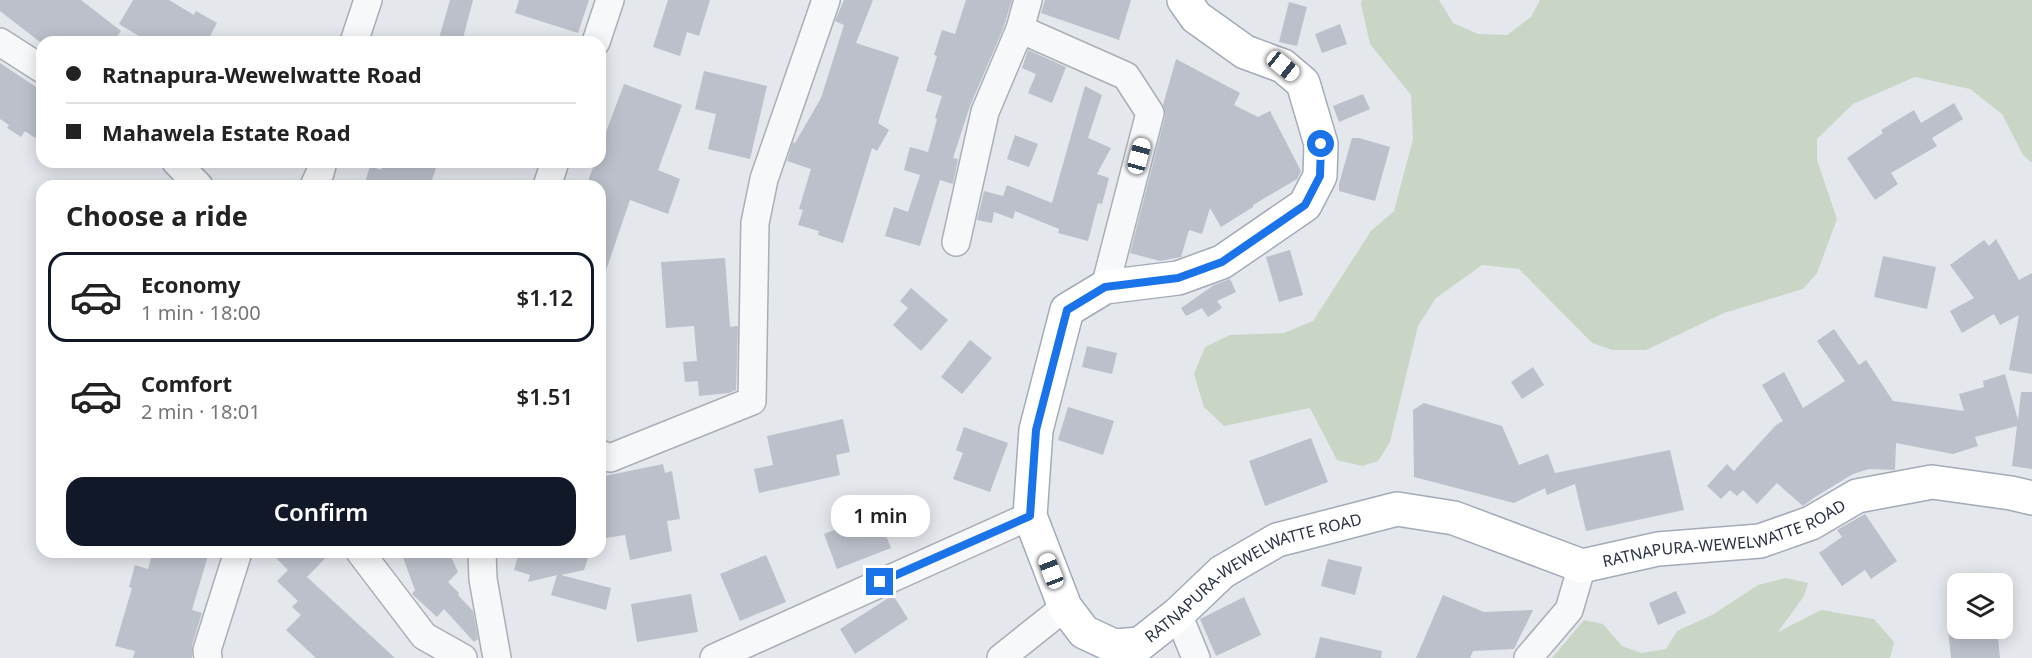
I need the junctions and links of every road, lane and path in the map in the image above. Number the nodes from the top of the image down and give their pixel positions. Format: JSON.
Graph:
{"nodes":[{"id":1,"x":368,"y":0,"type":"edge"},
{"id":2,"x":610,"y":0,"type":"edge"},
{"id":3,"x":826,"y":0,"type":"edge"},
{"id":4,"x":1028,"y":0,"type":"edge"},
{"id":5,"x":1184,"y":0,"type":"edge"},
{"id":6,"x":1020,"y":29,"type":"junction"},
{"id":7,"x":356,"y":36,"type":"edge"},
{"id":8,"x":598,"y":36,"type":"edge"},
{"id":9,"x":0,"y":42,"type":"edge"},
{"id":10,"x":36,"y":65,"type":"edge"},
{"id":11,"x":182,"y":168,"type":"edge"},
{"id":12,"x":193,"y":180,"type":"edge"},
{"id":13,"x":956,"y":242,"type":"dead end"},
{"id":14,"x":1105,"y":287,"type":"junction"},
{"id":15,"x":606,"y":456,"type":"edge"},
{"id":16,"x":2032,"y":498,"type":"edge"},
{"id":17,"x":1030,"y":516,"type":"junction"},
{"id":18,"x":236,"y":558,"type":"edge"},
{"id":19,"x":365,"y":558,"type":"edge"},
{"id":20,"x":482,"y":558,"type":"edge"},
{"id":21,"x":1582,"y":566,"type":"junction"},
{"id":22,"x":1065,"y":607,"type":"junction"},
{"id":23,"x":1178,"y":614,"type":"junction"},
{"id":24,"x":208,"y":658,"type":"edge"},
{"id":25,"x":463,"y":658,"type":"edge"},
{"id":26,"x":497,"y":658,"type":"edge"},
{"id":27,"x":714,"y":658,"type":"edge"},
{"id":28,"x":1001,"y":658,"type":"edge"},
{"id":29,"x":1196,"y":658,"type":"edge"},
{"id":30,"x":1528,"y":658,"type":"edge"}],
"edges":[{"from":1,"to":7,"type":"street"},
{"from":2,"to":8,"type":"street"},
{"from":3,"to":15,"type":"street"},
{"from":4,"to":6,"type":"street"},
{"from":5,"to":14,"type":"main road","name":"RATNAPURA-WEWELWATTE ROAD"},
{"from":6,"to":13,"type":"street"},
{"from":6,"to":14,"type":"street"},
{"from":9,"to":10,"type":"street"},
{"from":11,"to":12,"type":"street"},
{"from":14,"to":17,"type":"main road","name":"RATNAPURA-WEWELWATTE ROAD"},
{"from":16,"to":21,"type":"main road","name":"RATNAPURA-WEWELWATTE ROAD"},
{"from":17,"to":22,"type":"main road","name":"RATNAPURA-WEWELWATTE ROAD"},
{"from":17,"to":27,"type":"street"},
{"from":18,"to":24,"type":"street"},
{"from":19,"to":25,"type":"street"},
{"from":20,"to":26,"type":"street"},
{"from":21,"to":23,"type":"main road","name":"RATNAPURA-WEWELWATTE ROAD"},
{"from":21,"to":30,"type":"street"},
{"from":22,"to":23,"type":"main road","name":"RATNAPURA-WEWELWATTE ROAD"},
{"from":22,"to":28,"type":"street"},
{"from":23,"to":29,"type":"street"}]}
